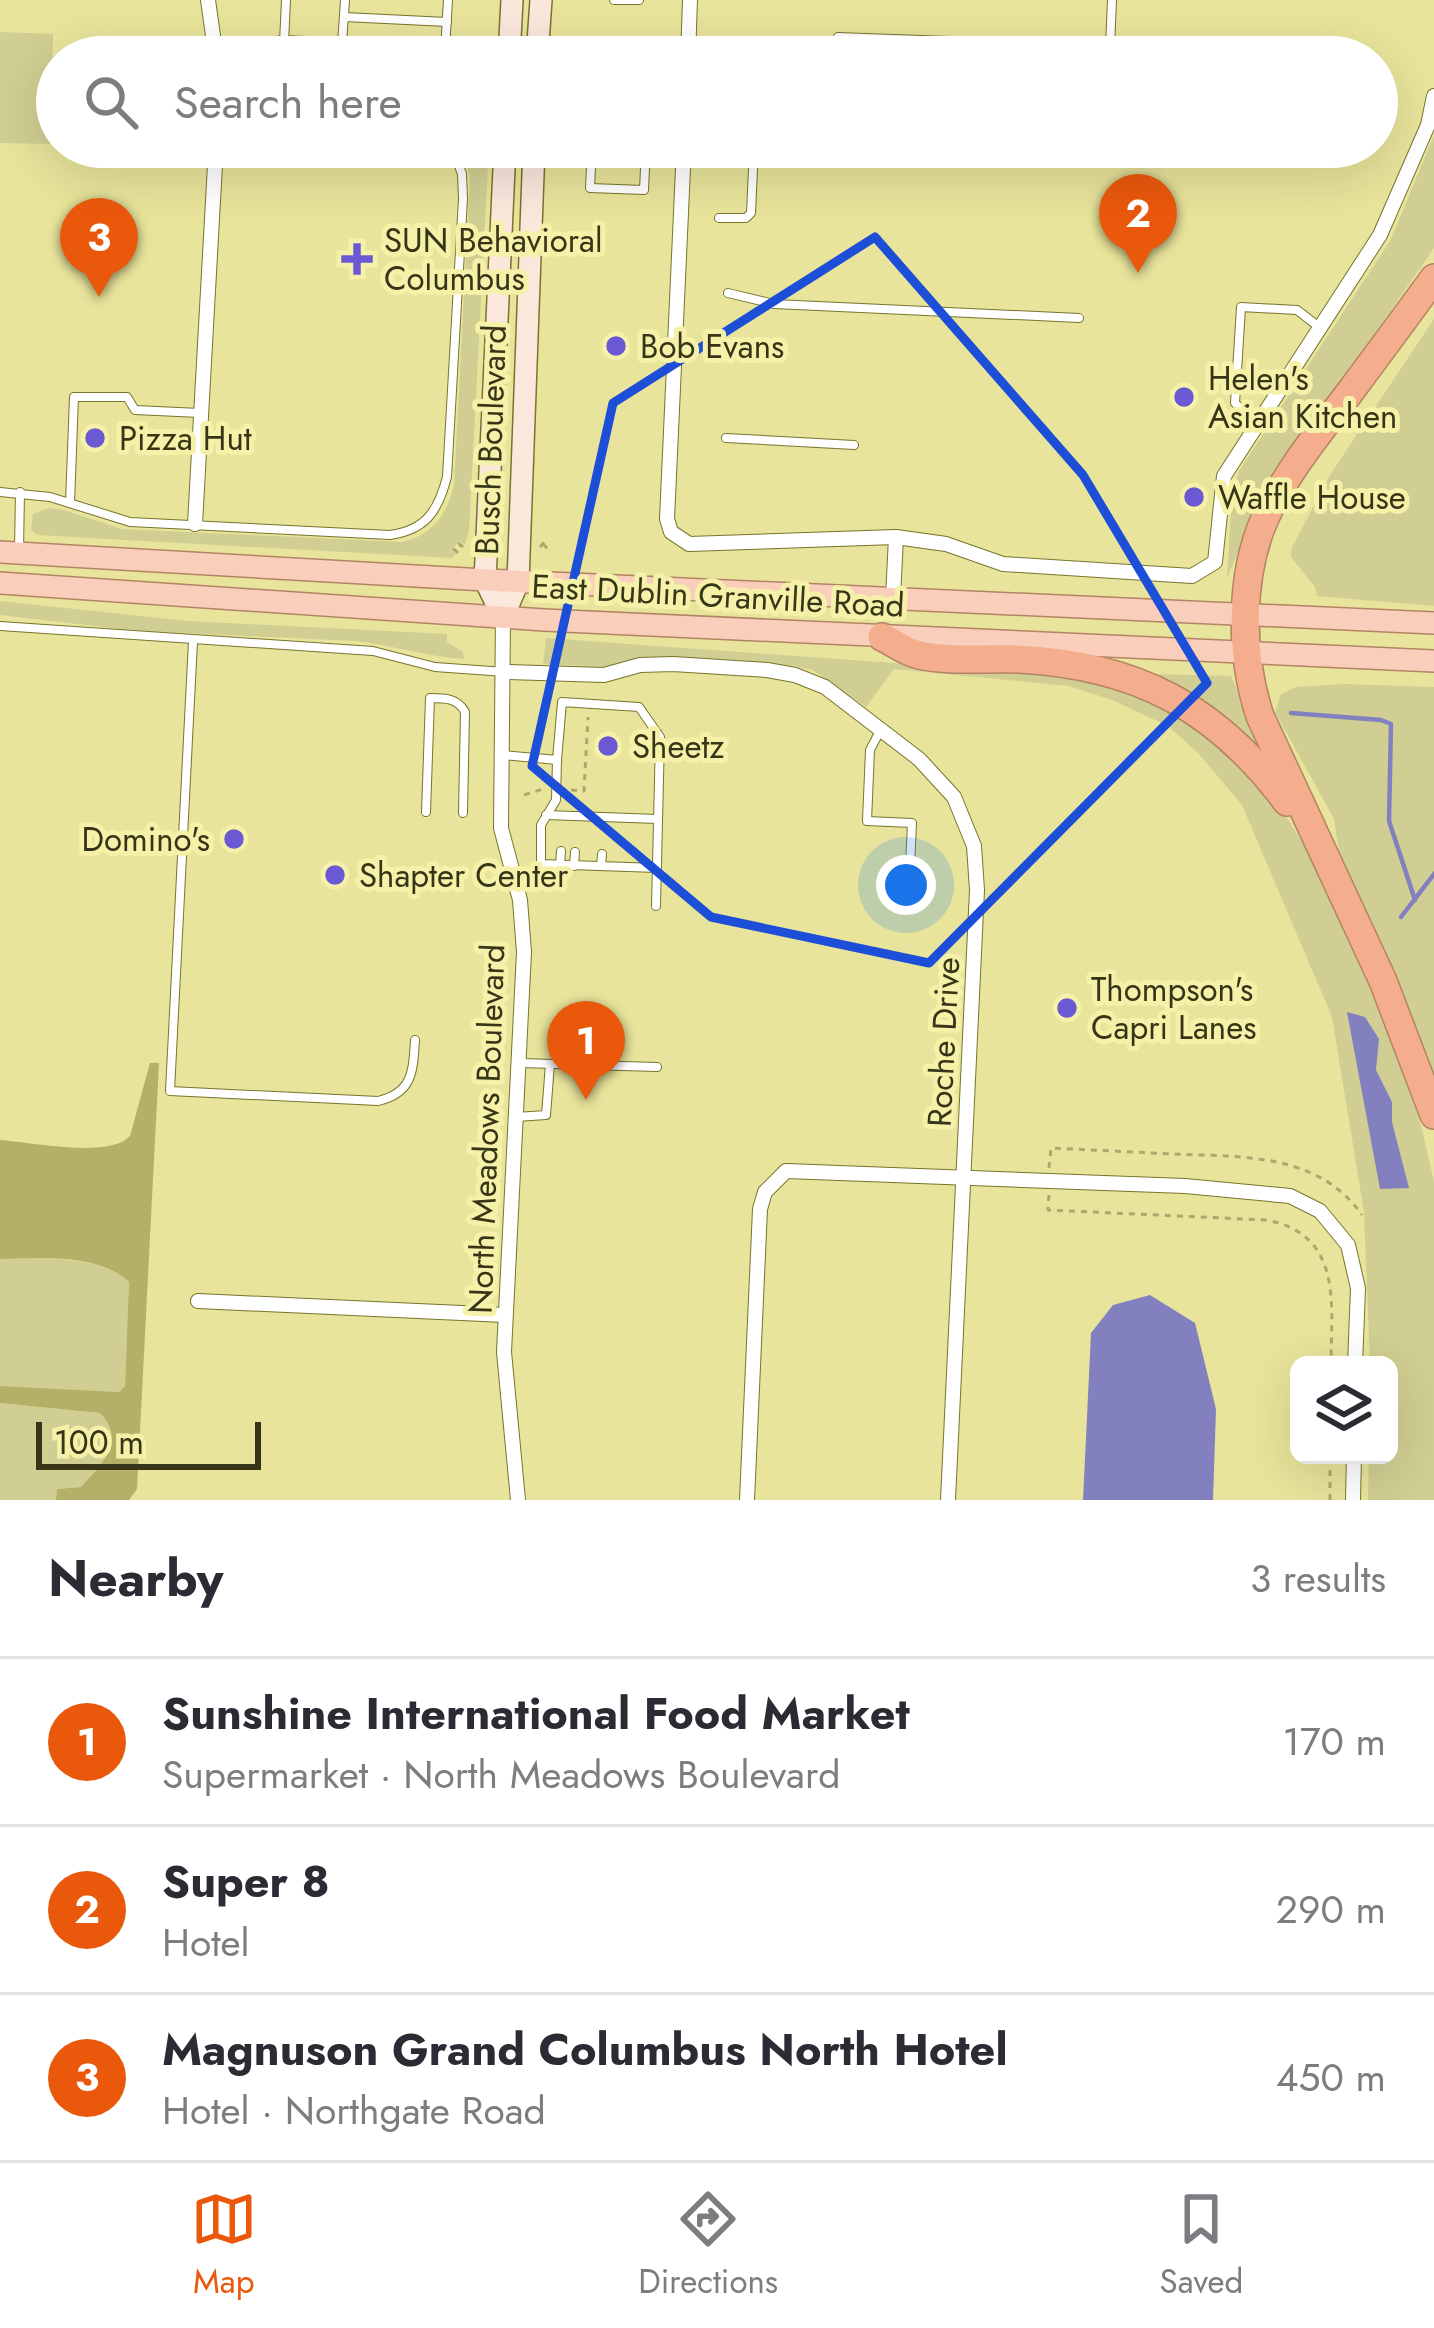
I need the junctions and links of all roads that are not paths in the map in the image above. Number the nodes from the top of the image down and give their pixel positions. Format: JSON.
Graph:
{"nodes":[{"id":1,"x":208,"y":0,"type":"edge"},
{"id":2,"x":286,"y":0,"type":"edge"},
{"id":3,"x":345,"y":0,"type":"edge"},
{"id":4,"x":448,"y":0,"type":"edge"},
{"id":5,"x":512,"y":0,"type":"edge"},
{"id":6,"x":541,"y":0,"type":"edge"},
{"id":7,"x":614,"y":0,"type":"edge"},
{"id":8,"x":639,"y":0,"type":"edge"},
{"id":9,"x":690,"y":0,"type":"edge"},
{"id":10,"x":1112,"y":0,"type":"edge"},
{"id":11,"x":344,"y":17,"type":"junction"},
{"id":12,"x":447,"y":22,"type":"junction"},
{"id":13,"x":213,"y":36,"type":"edge"},
{"id":14,"x":284,"y":36,"type":"edge"},
{"id":15,"x":343,"y":36,"type":"edge"},
{"id":16,"x":446,"y":36,"type":"edge"},
{"id":17,"x":511,"y":36,"type":"edge"},
{"id":18,"x":538,"y":36,"type":"edge"},
{"id":19,"x":689,"y":36,"type":"edge"},
{"id":20,"x":1110,"y":36,"type":"edge"},
{"id":21,"x":1434,"y":96,"type":"edge"},
{"id":22,"x":215,"y":168,"type":"edge"},
{"id":23,"x":460,"y":168,"type":"edge"},
{"id":24,"x":504,"y":168,"type":"edge"},
{"id":25,"x":533,"y":168,"type":"edge"},
{"id":26,"x":591,"y":168,"type":"edge"},
{"id":27,"x":645,"y":168,"type":"edge"},
{"id":28,"x":684,"y":168,"type":"edge"},
{"id":29,"x":753,"y":168,"type":"edge"},
{"id":30,"x":719,"y":218,"type":"dead end"},
{"id":31,"x":1434,"y":278,"type":"edge"},
{"id":32,"x":728,"y":293,"type":"dead end"},
{"id":33,"x":1079,"y":318,"type":"dead end"},
{"id":34,"x":1320,"y":328,"type":"junction"},
{"id":35,"x":202,"y":413,"type":"junction"},
{"id":36,"x":1256,"y":424,"type":"junction"},
{"id":37,"x":726,"y":437,"type":"dead end"},
{"id":38,"x":854,"y":445,"type":"dead end"},
{"id":39,"x":0,"y":492,"type":"edge"},
{"id":40,"x":20,"y":492,"type":"junction"},
{"id":41,"x":70,"y":503,"type":"junction"},
{"id":42,"x":195,"y":524,"type":"junction"},
{"id":43,"x":896,"y":537,"type":"junction"},
{"id":44,"x":9,"y":552,"type":"edge"},
{"id":45,"x":485,"y":580,"type":"junction"},
{"id":46,"x":518,"y":582,"type":"junction"},
{"id":47,"x":0,"y":583,"type":"edge"},
{"id":48,"x":893,"y":598,"type":"junction"},
{"id":49,"x":1247,"y":614,"type":"junction"},
{"id":50,"x":503,"y":617,"type":"junction"},
{"id":51,"x":1434,"y":623,"type":"edge"},
{"id":52,"x":0,"y":626,"type":"edge"},
{"id":53,"x":882,"y":637,"type":"junction"},
{"id":54,"x":193,"y":641,"type":"junction"},
{"id":55,"x":1247,"y":651,"type":"junction"},
{"id":56,"x":1434,"y":662,"type":"edge"},
{"id":57,"x":505,"y":672,"type":"junction"},
{"id":58,"x":881,"y":730,"type":"junction"},
{"id":59,"x":501,"y":755,"type":"junction"},
{"id":60,"x":557,"y":760,"type":"junction"},
{"id":61,"x":426,"y":812,"type":"dead end"},
{"id":62,"x":463,"y":813,"type":"dead end"},
{"id":63,"x":546,"y":814,"type":"junction"},
{"id":64,"x":563,"y":815,"type":"junction"},
{"id":65,"x":576,"y":816,"type":"junction"},
{"id":66,"x":603,"y":817,"type":"junction"},
{"id":67,"x":627,"y":818,"type":"junction"},
{"id":68,"x":645,"y":818,"type":"junction"},
{"id":69,"x":658,"y":819,"type":"junction"},
{"id":70,"x":562,"y":827,"type":"dead end"},
{"id":71,"x":576,"y":827,"type":"dead end"},
{"id":72,"x":603,"y":829,"type":"dead end"},
{"id":73,"x":627,"y":831,"type":"dead end"},
{"id":74,"x":645,"y":832,"type":"dead end"},
{"id":75,"x":1314,"y":838,"type":"junction"},
{"id":76,"x":561,"y":851,"type":"dead end"},
{"id":77,"x":575,"y":852,"type":"dead end"},
{"id":78,"x":602,"y":854,"type":"dead end"},
{"id":79,"x":626,"y":856,"type":"dead end"},
{"id":80,"x":643,"y":856,"type":"dead end"},
{"id":81,"x":560,"y":865,"type":"junction"},
{"id":82,"x":574,"y":866,"type":"junction"},
{"id":83,"x":601,"y":866,"type":"junction"},
{"id":84,"x":625,"y":867,"type":"junction"},
{"id":85,"x":643,"y":868,"type":"junction"},
{"id":86,"x":657,"y":868,"type":"junction"},
{"id":87,"x":656,"y":906,"type":"dead end"},
{"id":88,"x":908,"y":910,"type":"dead end"},
{"id":89,"x":415,"y":1040,"type":"dead end"},
{"id":90,"x":518,"y":1063,"type":"junction"},
{"id":91,"x":550,"y":1064,"type":"junction"},
{"id":92,"x":657,"y":1067,"type":"dead end"},
{"id":93,"x":1434,"y":1115,"type":"edge"},
{"id":94,"x":516,"y":1117,"type":"junction"},
{"id":95,"x":962,"y":1177,"type":"junction"},
{"id":96,"x":198,"y":1301,"type":"dead end"},
{"id":97,"x":506,"y":1316,"type":"junction"},
{"id":98,"x":1355,"y":1356,"type":"edge"},
{"id":99,"x":1354,"y":1464,"type":"edge"},
{"id":100,"x":518,"y":1500,"type":"edge"},
{"id":101,"x":747,"y":1500,"type":"edge"},
{"id":102,"x":948,"y":1500,"type":"edge"},
{"id":103,"x":1353,"y":1500,"type":"edge"}],
"edges":[{"from":1,"to":13,"type":"street"},
{"from":2,"to":14,"type":"lane"},
{"from":3,"to":11,"type":"lane"},
{"from":4,"to":12,"type":"lane"},
{"from":5,"to":17,"type":"main road"},
{"from":6,"to":18,"type":"main road"},
{"from":7,"to":8,"type":"lane"},
{"from":9,"to":19,"type":"street"},
{"from":10,"to":20,"type":"lane"},
{"from":11,"to":12,"type":"lane"},
{"from":11,"to":15,"type":"lane"},
{"from":12,"to":16,"type":"lane"},
{"from":21,"to":34,"type":"street"},
{"from":22,"to":35,"type":"street"},
{"from":23,"to":42,"type":"lane","name":"Busch Boulevard"},
{"from":24,"to":45,"type":"main road","name":"Busch Boulevard"},
{"from":25,"to":46,"type":"main road","name":"Busch Boulevard"},
{"from":26,"to":27,"type":"lane"},
{"from":28,"to":43,"type":"street","name":"East Dublin Granville Road"},
{"from":29,"to":30,"type":"lane"},
{"from":31,"to":49,"type":"highway"},
{"from":32,"to":33,"type":"lane"},
{"from":34,"to":36,"type":"street"},
{"from":34,"to":36,"type":"lane"},
{"from":35,"to":41,"type":"lane"},
{"from":35,"to":42,"type":"street"},
{"from":36,"to":43,"type":"street","name":"East Dublin Granville Road"},
{"from":37,"to":38,"type":"lane"},
{"from":39,"to":40,"type":"lane"},
{"from":40,"to":41,"type":"lane"},
{"from":40,"to":44,"type":"lane"},
{"from":41,"to":42,"type":"lane"},
{"from":43,"to":48,"type":"street","name":"East Dublin Granville Road"},
{"from":44,"to":45,"type":"main road","name":"East Dublin Granville Road"},
{"from":45,"to":46,"type":"main road","name":"East Dublin Granville Road"},
{"from":45,"to":50,"type":"main road","name":"Busch Boulevard"},
{"from":46,"to":48,"type":"main road","name":"East Dublin Granville Road"},
{"from":46,"to":50,"type":"main road","name":"Busch Boulevard"},
{"from":47,"to":50,"type":"main road","name":"East Dublin Granville Road"},
{"from":48,"to":49,"type":"main road","name":"East Dublin Granville Road"},
{"from":49,"to":51,"type":"main road","name":"East Dublin Granville Road"},
{"from":49,"to":55,"type":"highway"},
{"from":50,"to":53,"type":"main road","name":"East Dublin Granville Road"},
{"from":50,"to":57,"type":"street","name":"North Meadows Boulevard"},
{"from":52,"to":54,"type":"lane"},
{"from":53,"to":55,"type":"main road","name":"East Dublin Granville Road"},
{"from":53,"to":75,"type":"highway"},
{"from":54,"to":57,"type":"lane"},
{"from":54,"to":89,"type":"lane"},
{"from":55,"to":56,"type":"main road","name":"East Dublin Granville Road"},
{"from":55,"to":75,"type":"highway"},
{"from":57,"to":58,"type":"street","name":"Roche Drive"},
{"from":57,"to":59,"type":"street","name":"North Meadows Boulevard"},
{"from":58,"to":88,"type":"lane"},
{"from":58,"to":95,"type":"street","name":"Roche Drive"},
{"from":59,"to":60,"type":"lane"},
{"from":59,"to":90,"type":"street","name":"North Meadows Boulevard"},
{"from":60,"to":63,"type":"lane"},
{"from":60,"to":69,"type":"lane"},
{"from":61,"to":62,"type":"lane"},
{"from":63,"to":64,"type":"lane"},
{"from":63,"to":81,"type":"lane"},
{"from":64,"to":65,"type":"lane"},
{"from":64,"to":70,"type":"lane"},
{"from":65,"to":66,"type":"lane"},
{"from":65,"to":71,"type":"lane"},
{"from":66,"to":67,"type":"lane"},
{"from":66,"to":72,"type":"lane"},
{"from":67,"to":68,"type":"lane"},
{"from":67,"to":73,"type":"lane"},
{"from":68,"to":69,"type":"lane"},
{"from":68,"to":74,"type":"lane"},
{"from":69,"to":86,"type":"lane"},
{"from":75,"to":93,"type":"highway"},
{"from":76,"to":81,"type":"lane"},
{"from":77,"to":82,"type":"lane"},
{"from":78,"to":83,"type":"lane"},
{"from":79,"to":84,"type":"lane"},
{"from":80,"to":85,"type":"lane"},
{"from":81,"to":82,"type":"lane"},
{"from":82,"to":83,"type":"lane"},
{"from":83,"to":84,"type":"lane"},
{"from":84,"to":85,"type":"lane"},
{"from":85,"to":86,"type":"lane"},
{"from":86,"to":87,"type":"lane"},
{"from":90,"to":91,"type":"lane"},
{"from":90,"to":94,"type":"street","name":"North Meadows Boulevard"},
{"from":91,"to":92,"type":"lane"},
{"from":91,"to":94,"type":"lane"},
{"from":94,"to":97,"type":"street","name":"North Meadows Boulevard"},
{"from":95,"to":98,"type":"street"},
{"from":95,"to":101,"type":"street"},
{"from":95,"to":102,"type":"street","name":"Roche Drive"},
{"from":96,"to":97,"type":"street"},
{"from":97,"to":100,"type":"street","name":"North Meadows Boulevard"},
{"from":99,"to":103,"type":"street"}]}
